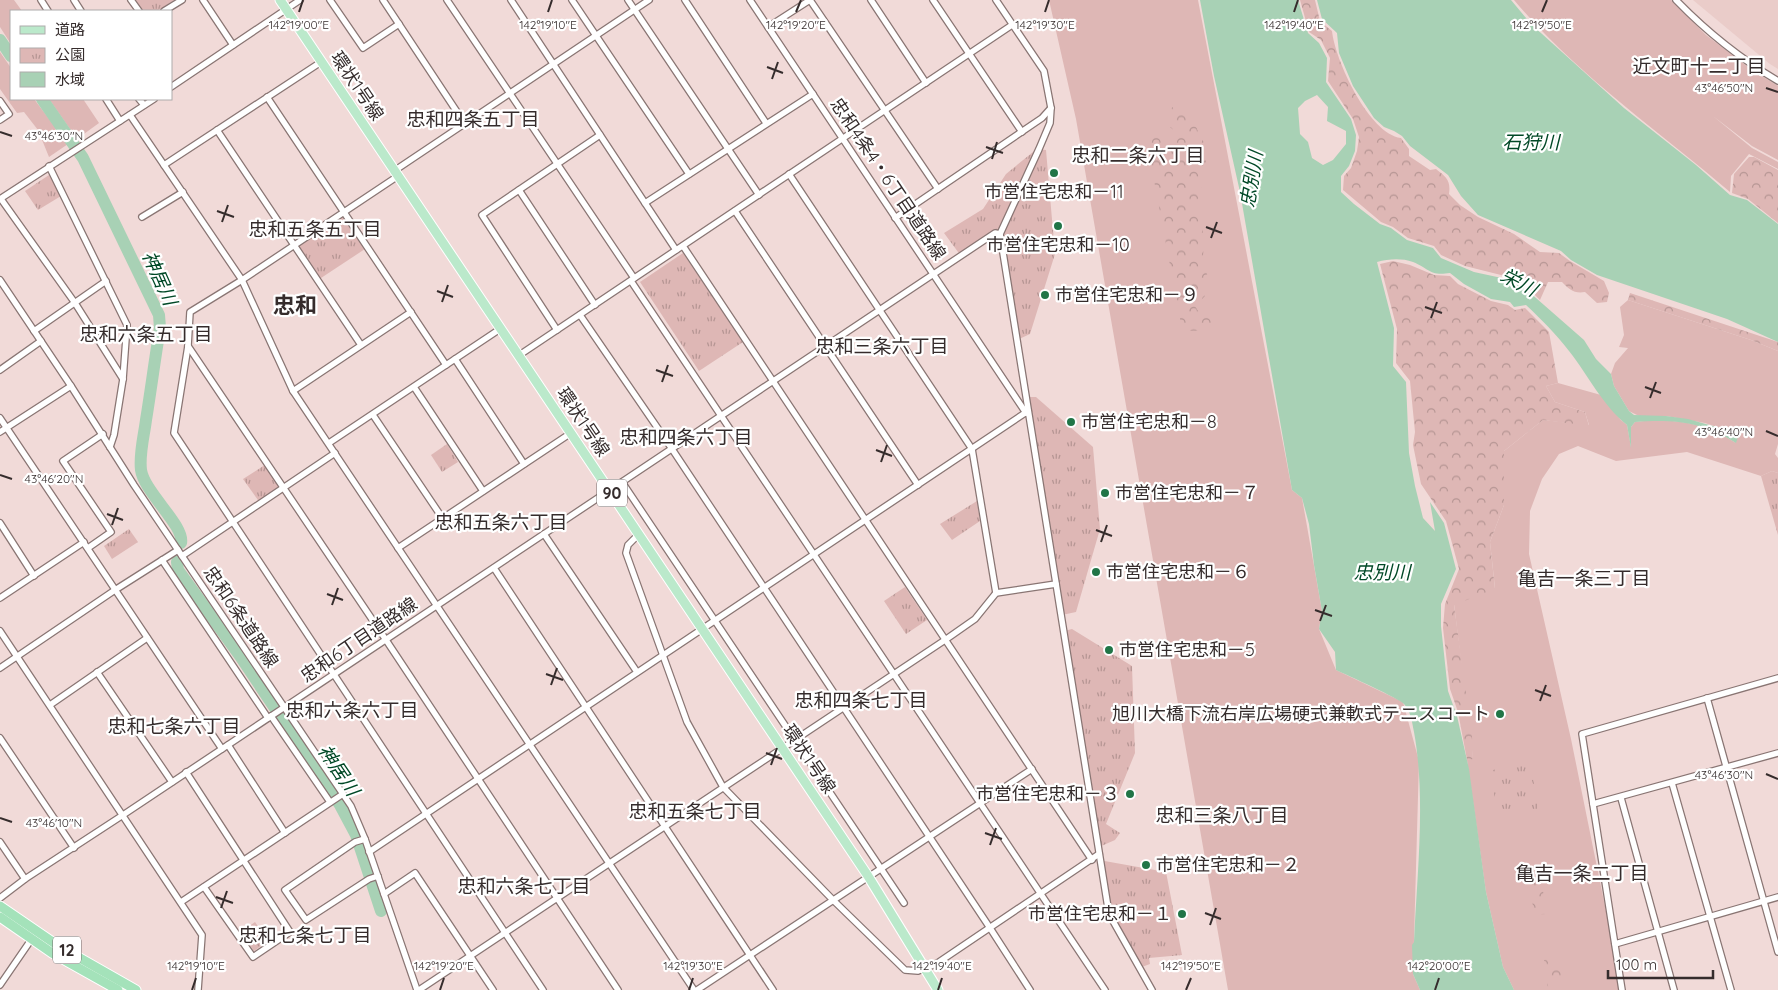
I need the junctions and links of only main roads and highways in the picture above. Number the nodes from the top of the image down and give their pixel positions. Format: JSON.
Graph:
{"nodes":[{"id":1,"x":280,"y":0,"type":"edge"},
{"id":2,"x":0,"y":906,"type":"edge"},
{"id":3,"x":0,"y":917,"type":"edge"},
{"id":4,"x":34,"y":935,"type":"junction"},
{"id":5,"x":118,"y":990,"type":"edge"},
{"id":6,"x":136,"y":990,"type":"edge"},
{"id":7,"x":938,"y":990,"type":"edge"}],
"edges":[{"from":1,"to":7,"type":"main road","name":"環状1号線","number":"90"},
{"from":2,"to":4,"type":"highway","number":"12"},
{"from":3,"to":4,"type":"highway","number":"12"},
{"from":4,"to":5,"type":"highway","number":"12"},
{"from":4,"to":6,"type":"highway","number":"12"}]}
